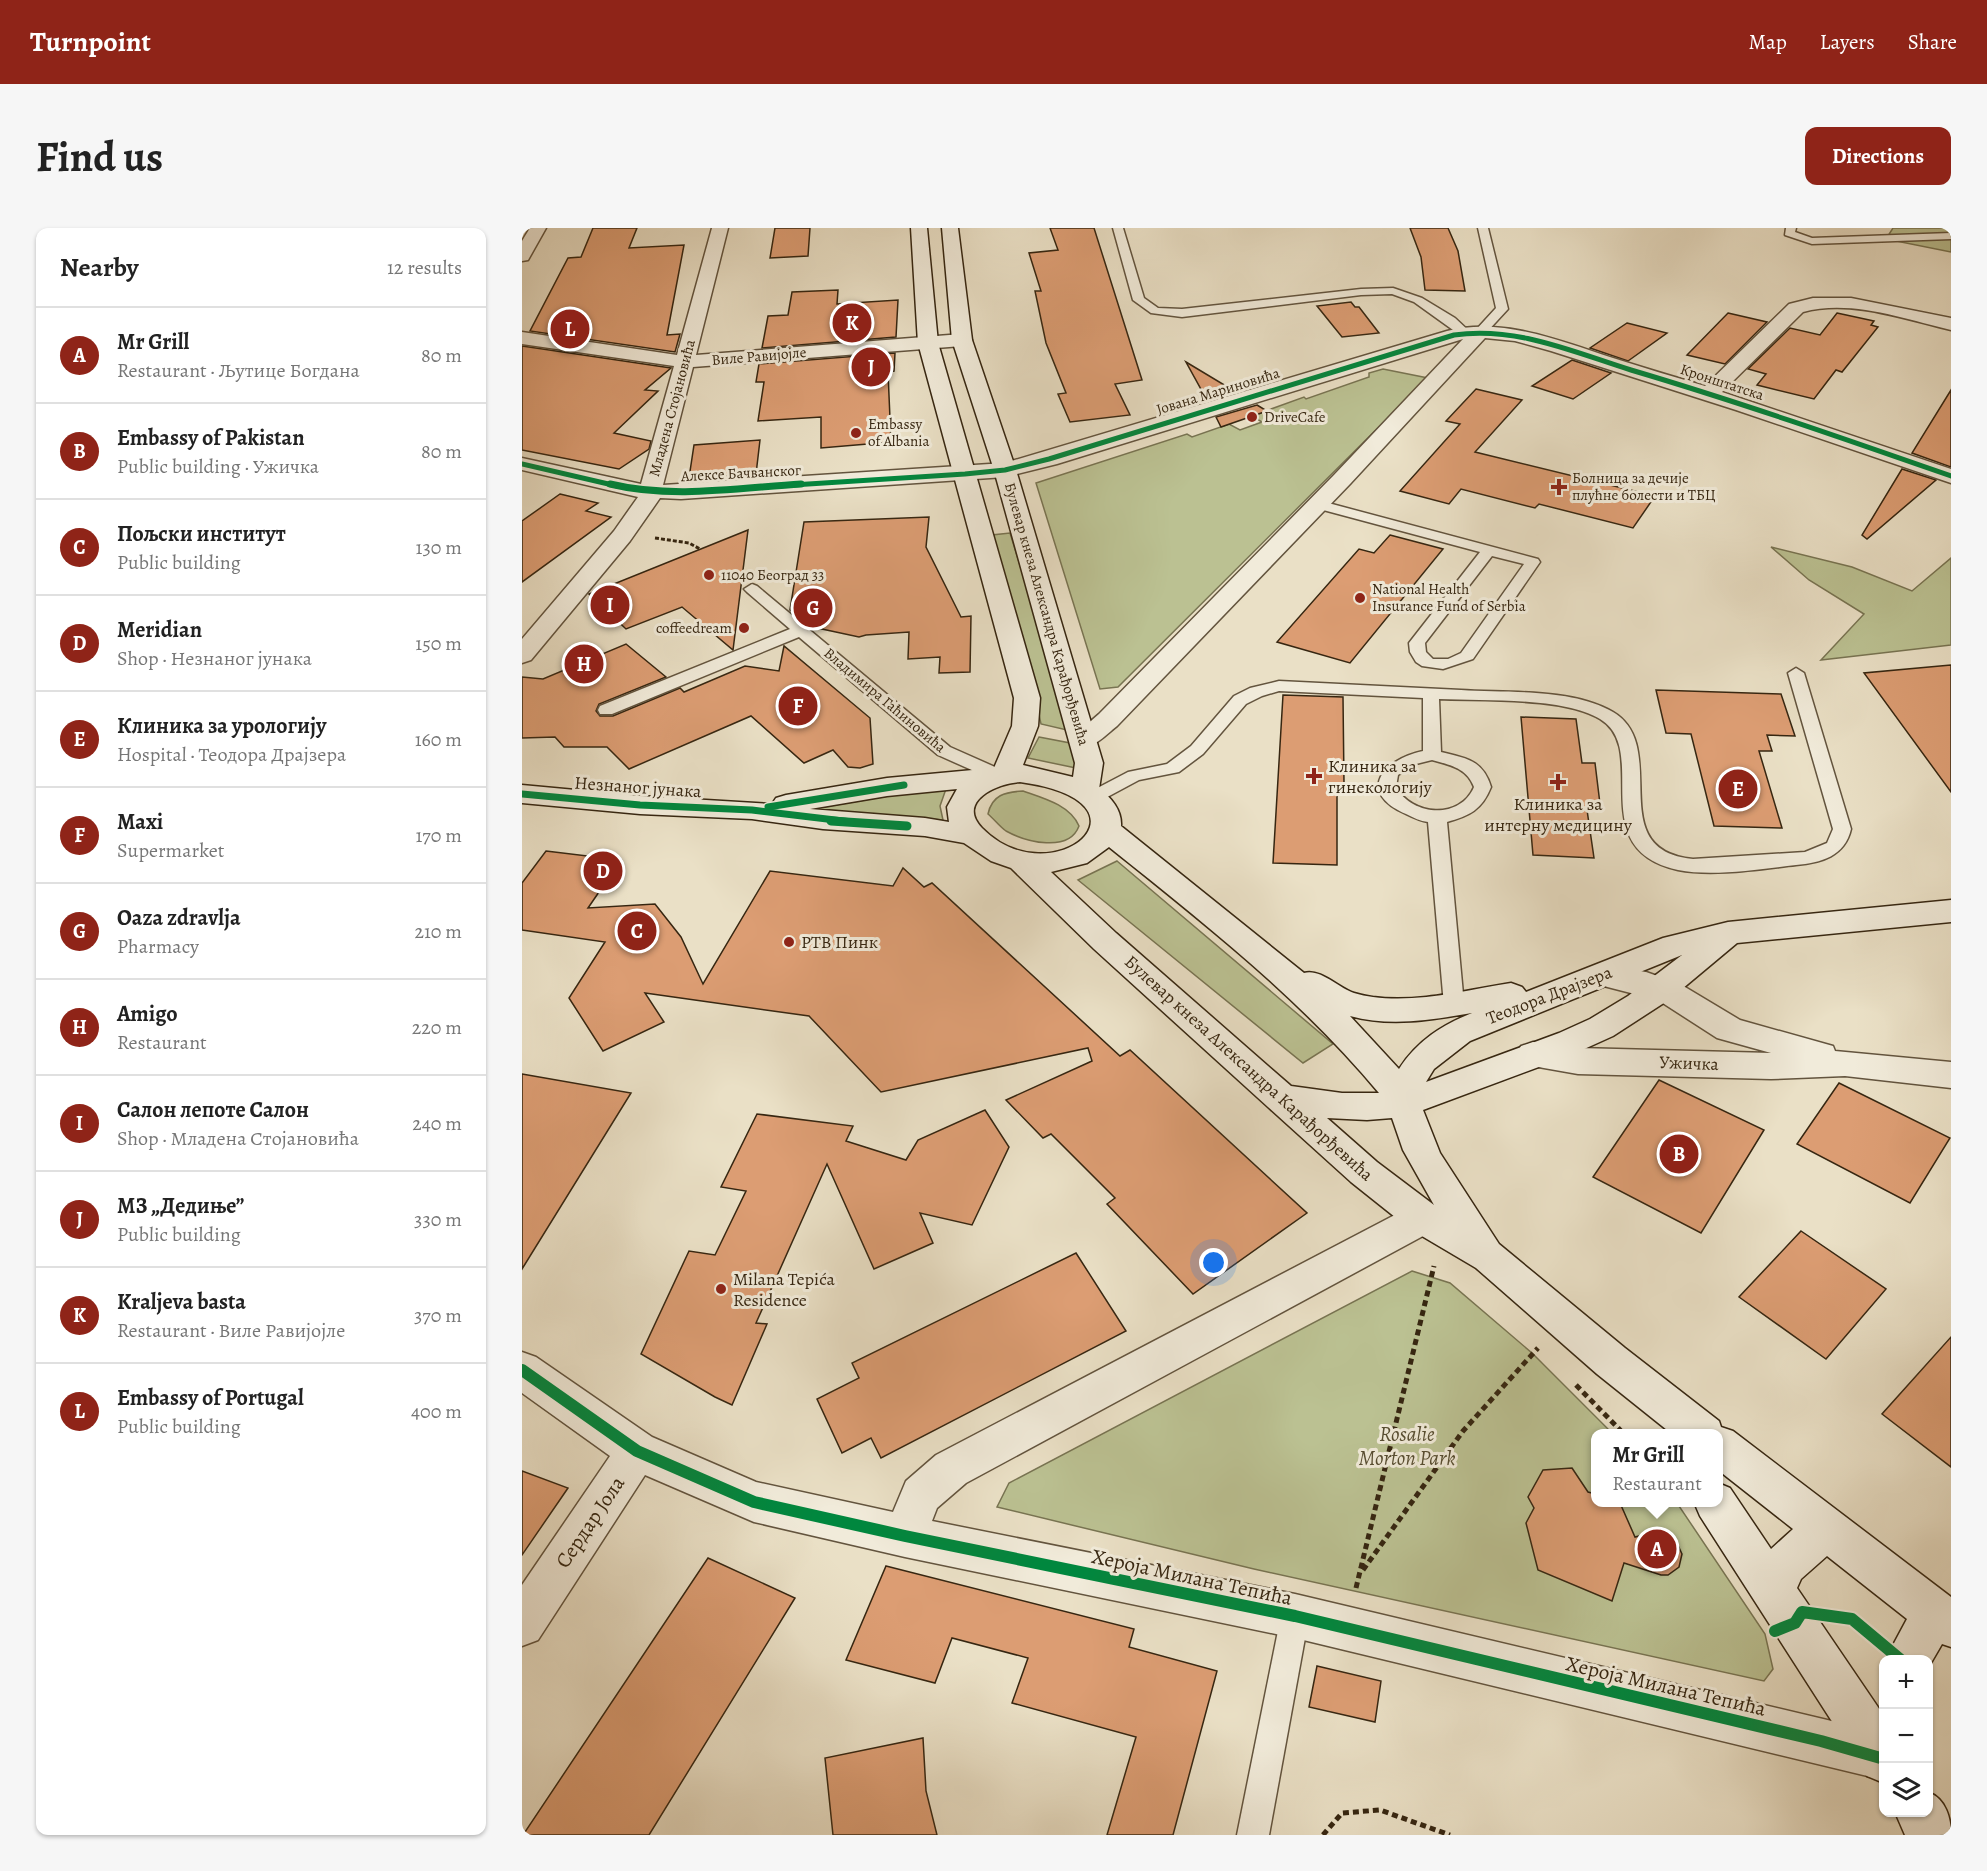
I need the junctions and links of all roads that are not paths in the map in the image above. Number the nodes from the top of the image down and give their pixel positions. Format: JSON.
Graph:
{"nodes":[{"id":1,"x":538,"y":228,"type":"edge"},
{"id":2,"x":720,"y":228,"type":"edge"},
{"id":3,"x":919,"y":228,"type":"edge"},
{"id":4,"x":950,"y":228,"type":"edge"},
{"id":5,"x":1118,"y":228,"type":"edge"},
{"id":6,"x":1483,"y":228,"type":"edge"},
{"id":7,"x":1791,"y":228,"type":"edge"},
{"id":8,"x":1951,"y":236,"type":"edge"},
{"id":9,"x":522,"y":256,"type":"edge"},
{"id":10,"x":1951,"y":324,"type":"edge"},
{"id":11,"x":1472,"y":332,"type":"junction"},
{"id":12,"x":522,"y":338,"type":"edge"},
{"id":13,"x":962,"y":340,"type":"junction"},
{"id":14,"x":928,"y":343,"type":"junction"},
{"id":15,"x":1373,"y":359,"type":"junction"},
{"id":16,"x":685,"y":362,"type":"junction"},
{"id":17,"x":1421,"y":371,"type":"junction"},
{"id":18,"x":1710,"y":393,"type":"junction"},
{"id":19,"x":522,"y":464,"type":"edge"},
{"id":20,"x":1005,"y":470,"type":"junction"},
{"id":21,"x":965,"y":474,"type":"junction"},
{"id":22,"x":1951,"y":476,"type":"edge"},
{"id":23,"x":651,"y":492,"type":"junction"},
{"id":24,"x":1317,"y":504,"type":"junction"},
{"id":25,"x":1489,"y":550,"type":"junction"},
{"id":26,"x":752,"y":589,"type":"dead end"},
{"id":27,"x":534,"y":625,"type":"edge"},
{"id":28,"x":801,"y":630,"type":"junction"},
{"id":29,"x":522,"y":655,"type":"edge"},
{"id":30,"x":1796,"y":674,"type":"dead end"},
{"id":31,"x":1431,"y":693,"type":"junction"},
{"id":32,"x":606,"y":710,"type":"dead end"},
{"id":33,"x":1083,"y":740,"type":"junction"},
{"id":34,"x":1432,"y":755,"type":"junction"},
{"id":35,"x":997,"y":776,"type":"junction"},
{"id":36,"x":522,"y":794,"type":"edge"},
{"id":37,"x":1088,"y":795,"type":"junction"},
{"id":38,"x":752,"y":810,"type":"junction"},
{"id":39,"x":1437,"y":816,"type":"junction"},
{"id":40,"x":1106,"y":830,"type":"junction"},
{"id":41,"x":972,"y":835,"type":"junction"},
{"id":42,"x":1022,"y":862,"type":"junction"},
{"id":43,"x":1951,"y":911,"type":"edge"},
{"id":44,"x":1728,"y":933,"type":"junction"},
{"id":45,"x":1273,"y":966,"type":"junction"},
{"id":46,"x":1604,"y":975,"type":"junction"},
{"id":47,"x":1660,"y":988,"type":"junction"},
{"id":48,"x":1546,"y":996,"type":"junction"},
{"id":49,"x":1454,"y":1005,"type":"junction"},
{"id":50,"x":1533,"y":1056,"type":"junction"},
{"id":51,"x":1845,"y":1063,"type":"junction"},
{"id":52,"x":1951,"y":1075,"type":"edge"},
{"id":53,"x":1280,"y":1098,"type":"junction"},
{"id":54,"x":1404,"y":1102,"type":"junction"},
{"id":55,"x":1423,"y":1218,"type":"junction"},
{"id":56,"x":1489,"y":1257,"type":"junction"},
{"id":57,"x":1611,"y":1361,"type":"junction"},
{"id":58,"x":522,"y":1370,"type":"edge"},
{"id":59,"x":1663,"y":1429,"type":"edge"},
{"id":60,"x":1698,"y":1429,"type":"edge"},
{"id":61,"x":1723,"y":1447,"type":"edge"},
{"id":62,"x":637,"y":1451,"type":"junction"},
{"id":63,"x":1718,"y":1507,"type":"edge"},
{"id":64,"x":1826,"y":1527,"type":"junction"},
{"id":65,"x":905,"y":1536,"type":"junction"},
{"id":66,"x":1773,"y":1591,"type":"junction"},
{"id":67,"x":1295,"y":1616,"type":"junction"},
{"id":68,"x":1943,"y":1619,"type":"edge"},
{"id":69,"x":522,"y":1624,"type":"edge"},
{"id":70,"x":1912,"y":1655,"type":"edge"},
{"id":71,"x":1879,"y":1745,"type":"edge"},
{"id":72,"x":1879,"y":1750,"type":"edge"},
{"id":73,"x":1922,"y":1817,"type":"edge"},
{"id":74,"x":1253,"y":1835,"type":"edge"},
{"id":75,"x":1934,"y":1835,"type":"edge"}],
"edges":[{"from":1,"to":9,"type":"street"},
{"from":2,"to":16,"type":"street","name":"Младена Стојановића"},
{"from":3,"to":14,"type":"street"},
{"from":4,"to":13,"type":"street","name":"Булевар кнеза Александра Карађорђевића"},
{"from":5,"to":11,"type":"lane"},
{"from":6,"to":11,"type":"lane"},
{"from":7,"to":8,"type":"lane"},
{"from":10,"to":18,"type":"street"},
{"from":11,"to":15,"type":"street","name":"Јована Мариновића"},
{"from":11,"to":17,"type":"street"},
{"from":11,"to":18,"type":"street","name":"Кронштатска"},
{"from":12,"to":16,"type":"street","name":"Виле Равијојле"},
{"from":13,"to":14,"type":"street","name":"Виле Равијојле"},
{"from":13,"to":20,"type":"street","name":"Булевар кнеза Александра Карађорђевића"},
{"from":14,"to":16,"type":"street","name":"Виле Равијојле"},
{"from":14,"to":21,"type":"street"},
{"from":15,"to":17,"type":"street"},
{"from":15,"to":20,"type":"street","name":"Јована Мариновића"},
{"from":16,"to":23,"type":"street","name":"Младена Стојановића"},
{"from":17,"to":24,"type":"street"},
{"from":18,"to":22,"type":"street","name":"Кронштатска"},
{"from":19,"to":23,"type":"street","name":"Алексе Бачванског"},
{"from":20,"to":21,"type":"street","name":"Јована Мариновића"},
{"from":20,"to":33,"type":"street","name":"Булевар кнеза Александра Карађорђевића"},
{"from":21,"to":23,"type":"street","name":"Алексе Бачванског"},
{"from":21,"to":35,"type":"street"},
{"from":23,"to":27,"type":"street","name":"Младена Стојановића"},
{"from":24,"to":25,"type":"lane"},
{"from":24,"to":33,"type":"street"},
{"from":25,"to":25,"type":"lane"},
{"from":26,"to":28,"type":"lane","name":"Владимира Гаћиновића"},
{"from":27,"to":29,"type":"street","name":"Младена Стојановића"},
{"from":28,"to":32,"type":"lane"},
{"from":28,"to":35,"type":"lane","name":"Владимира Гаћиновића"},
{"from":30,"to":31,"type":"lane"},
{"from":31,"to":34,"type":"lane"},
{"from":31,"to":37,"type":"lane"},
{"from":33,"to":37,"type":"street","name":"Булевар кнеза Александра Карађорђевића"},
{"from":34,"to":39,"type":"lane"},
{"from":34,"to":39,"type":"lane"},
{"from":35,"to":37,"type":"street"},
{"from":35,"to":38,"type":"street","name":"Незнаног јунака"},
{"from":35,"to":41,"type":"street"},
{"from":36,"to":38,"type":"street","name":"Незнаног јунака"},
{"from":37,"to":40,"type":"street"},
{"from":38,"to":41,"type":"street","name":"Незнаног јунака"},
{"from":39,"to":49,"type":"lane"},
{"from":40,"to":42,"type":"street"},
{"from":40,"to":45,"type":"street","name":"Булевар кнеза Александра Карађорђевића"},
{"from":41,"to":42,"type":"street"},
{"from":42,"to":53,"type":"street","name":"Булевар кнеза Александра Карађорђевића"},
{"from":43,"to":44,"type":"street","name":"Теодора Драјзера"},
{"from":44,"to":46,"type":"street","name":"Теодора Драјзера"},
{"from":44,"to":47,"type":"street"},
{"from":45,"to":49,"type":"street"},
{"from":45,"to":54,"type":"street","name":"Булевар кнеза Александра Карађорђевића"},
{"from":46,"to":47,"type":"street","name":"Ужичка"},
{"from":46,"to":48,"type":"street","name":"Теодора Драјзера"},
{"from":47,"to":50,"type":"street"},
{"from":47,"to":51,"type":"street","name":"Ужичка"},
{"from":48,"to":49,"type":"street"},
{"from":48,"to":54,"type":"street","name":"Теодора Драјзера"},
{"from":50,"to":51,"type":"street","name":"Ужичка"},
{"from":50,"to":54,"type":"street"},
{"from":51,"to":52,"type":"street","name":"Ужичка"},
{"from":53,"to":54,"type":"street"},
{"from":53,"to":55,"type":"street","name":"Булевар кнеза Александра Карађорђевића"},
{"from":54,"to":56,"type":"street","name":"Булевар кнеза Александра Карађорђевића"},
{"from":55,"to":56,"type":"street","name":"Булевар кнеза Александра Карађорђевића"},
{"from":55,"to":65,"type":"street"},
{"from":56,"to":57,"type":"street","name":"Булевар кнеза Александра Карађорђевића"},
{"from":57,"to":59,"type":"street"},
{"from":57,"to":60,"type":"street","name":"Булевар кнеза Александра Карађорђевића"},
{"from":58,"to":62,"type":"street","name":"Хероја Милана Тепића"},
{"from":61,"to":64,"type":"street"},
{"from":62,"to":65,"type":"street","name":"Хероја Милана Тепића"},
{"from":62,"to":69,"type":"street","name":"Сердар Јола"},
{"from":63,"to":66,"type":"street"},
{"from":64,"to":66,"type":"street"},
{"from":64,"to":68,"type":"street"},
{"from":65,"to":67,"type":"street","name":"Хероја Милана Тепића"},
{"from":66,"to":71,"type":"street"},
{"from":67,"to":72,"type":"street","name":"Хероја Милана Тепића"},
{"from":67,"to":74,"type":"lane"},
{"from":68,"to":70,"type":"street"},
{"from":73,"to":75,"type":"street"}]}
